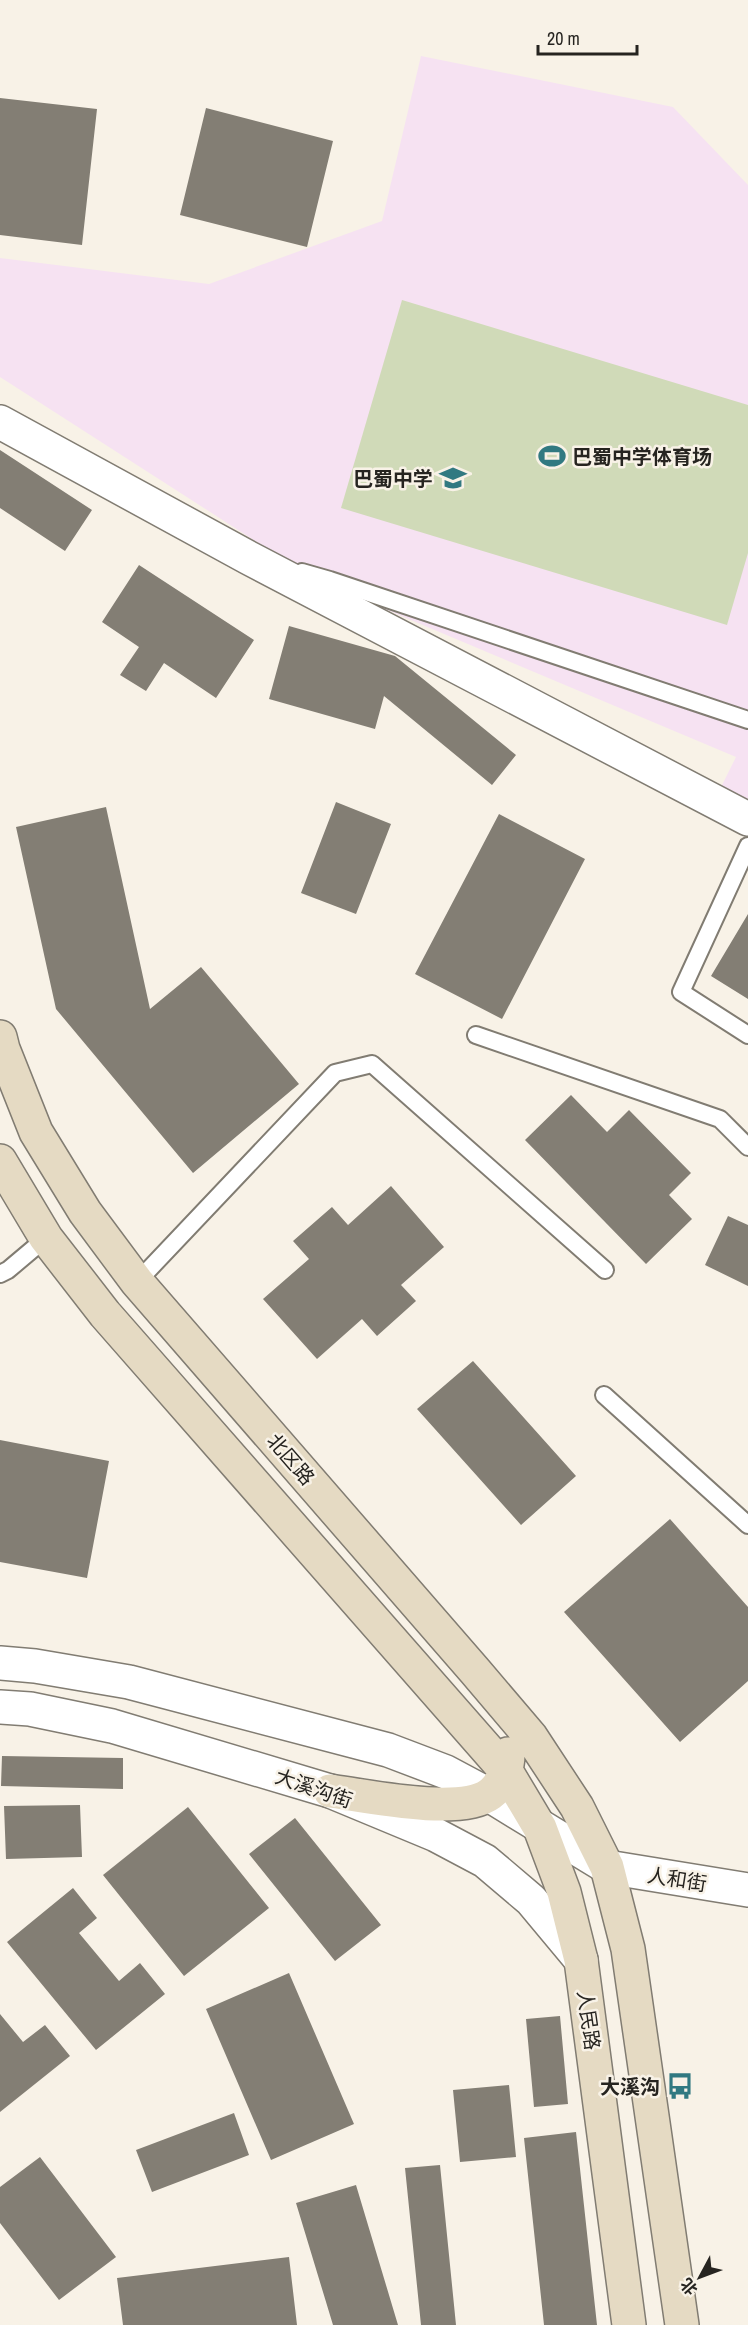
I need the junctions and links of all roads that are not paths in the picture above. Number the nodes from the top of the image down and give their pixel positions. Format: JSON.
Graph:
{"nodes":[{"id":1,"x":0,"y":422,"type":"edge"},
{"id":2,"x":249,"y":558,"type":"junction"},
{"id":3,"x":748,"y":720,"type":"edge"},
{"id":4,"x":748,"y":819,"type":"edge"},
{"id":5,"x":748,"y":846,"type":"edge"},
{"id":6,"x":476,"y":1035,"type":"dead end"},
{"id":7,"x":748,"y":1035,"type":"edge"},
{"id":8,"x":0,"y":1037,"type":"edge"},
{"id":9,"x":748,"y":1147,"type":"edge"},
{"id":10,"x":0,"y":1161,"type":"edge"},
{"id":11,"x":46,"y":1238,"type":"junction"},
{"id":12,"x":605,"y":1270,"type":"dead end"},
{"id":13,"x":0,"y":1274,"type":"edge"},
{"id":14,"x":137,"y":1282,"type":"junction"},
{"id":15,"x":604,"y":1395,"type":"dead end"},
{"id":16,"x":748,"y":1525,"type":"edge"},
{"id":17,"x":0,"y":1663,"type":"edge"},
{"id":18,"x":475,"y":1671,"type":"junction"},
{"id":19,"x":0,"y":1707,"type":"edge"},
{"id":20,"x":497,"y":1783,"type":"junction"},
{"id":21,"x":330,"y":1791,"type":"junction"},
{"id":22,"x":540,"y":1828,"type":"junction"},
{"id":23,"x":607,"y":1868,"type":"junction"},
{"id":24,"x":748,"y":1890,"type":"edge"},
{"id":25,"x":581,"y":1960,"type":"junction"},
{"id":26,"x":629,"y":2325,"type":"edge"},
{"id":27,"x":682,"y":2325,"type":"edge"}],
"edges":[{"from":1,"to":2,"type":"street"},
{"from":2,"to":3,"type":"lane"},
{"from":2,"to":4,"type":"street"},
{"from":5,"to":7,"type":"lane"},
{"from":6,"to":9,"type":"lane"},
{"from":8,"to":14,"type":"main road","name":"北区路"},
{"from":10,"to":11,"type":"main road"},
{"from":11,"to":13,"type":"lane"},
{"from":11,"to":20,"type":"main road"},
{"from":12,"to":14,"type":"lane"},
{"from":14,"to":18,"type":"main road","name":"北区路"},
{"from":15,"to":16,"type":"lane"},
{"from":17,"to":20,"type":"street"},
{"from":18,"to":20,"type":"main road"},
{"from":18,"to":23,"type":"main road","name":"北区路"},
{"from":19,"to":21,"type":"street","name":"大溪沟街"},
{"from":20,"to":21,"type":"main road"},
{"from":20,"to":22,"type":"main road"},
{"from":21,"to":25,"type":"street","name":"大溪沟街"},
{"from":22,"to":23,"type":"street"},
{"from":22,"to":25,"type":"main road","name":"人民路"},
{"from":23,"to":24,"type":"street","name":"人和街"},
{"from":23,"to":27,"type":"main road"},
{"from":25,"to":26,"type":"main road","name":"人民路"}]}
